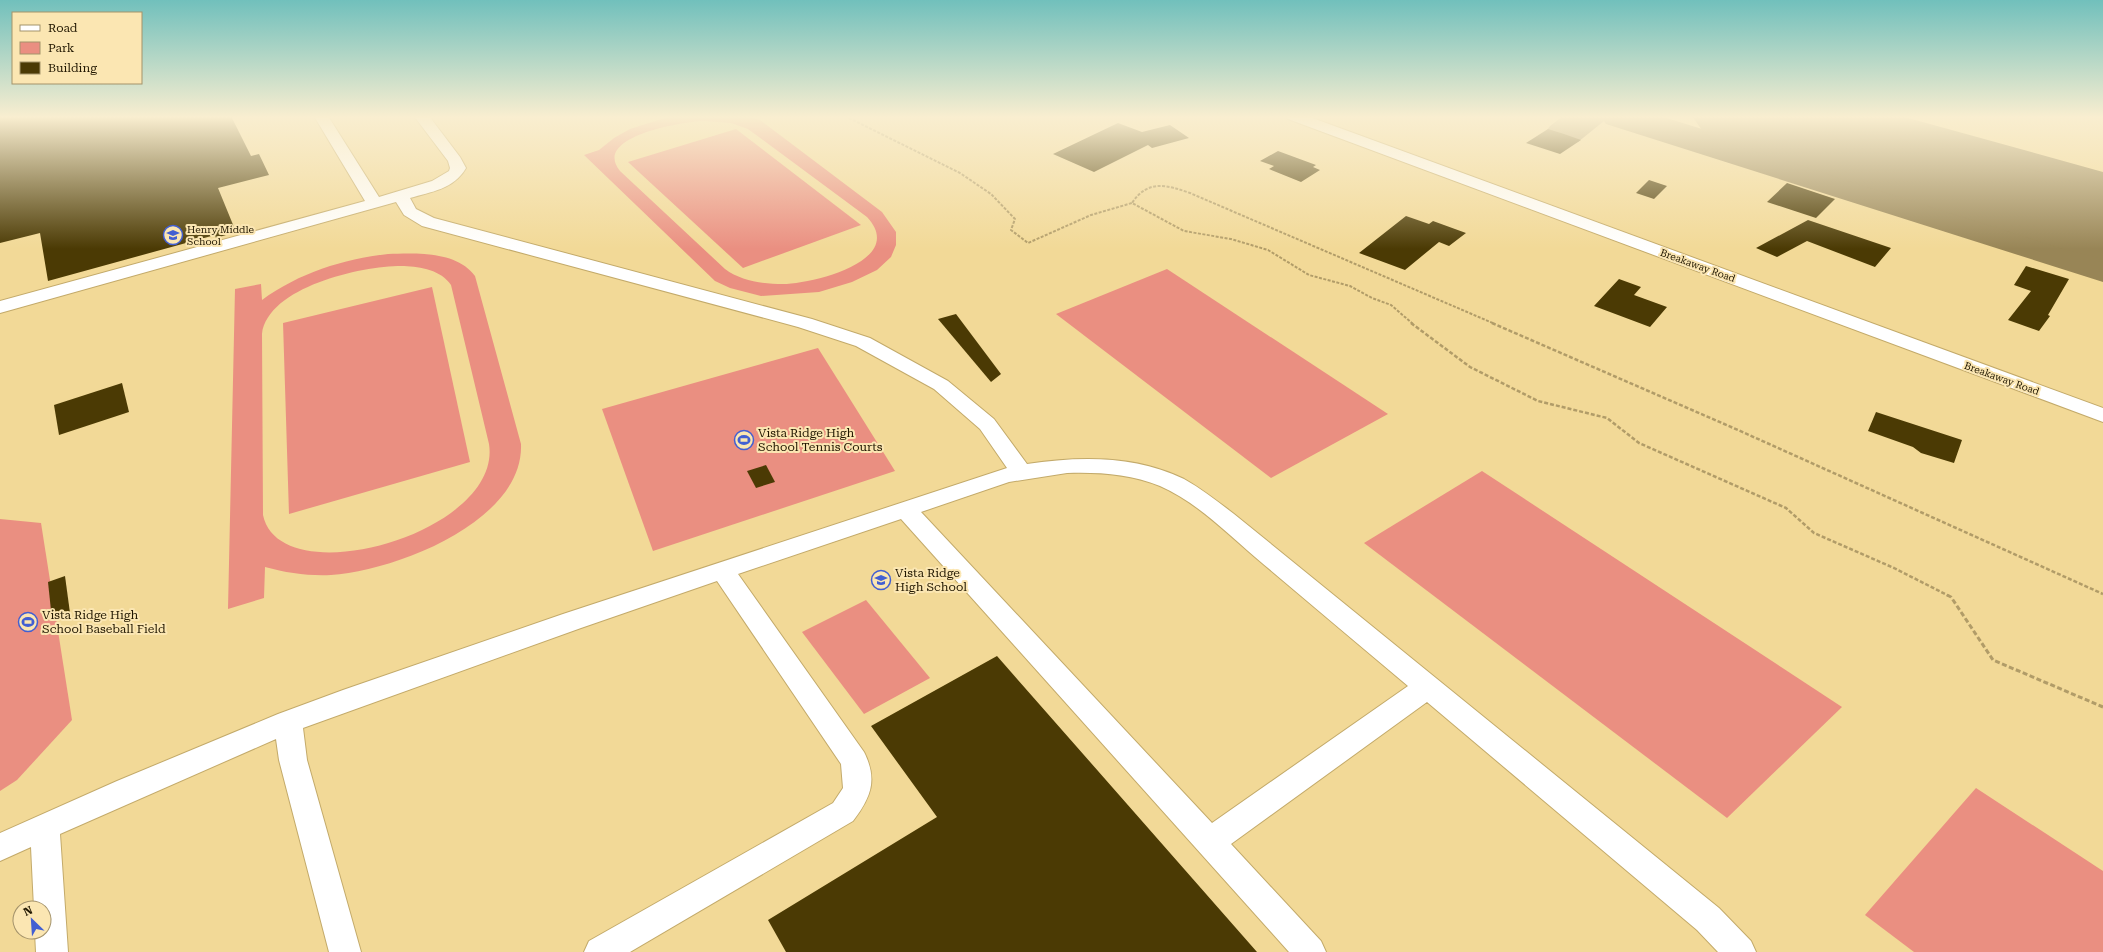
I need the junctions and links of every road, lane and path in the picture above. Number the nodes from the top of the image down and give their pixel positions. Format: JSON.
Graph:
{"nodes":[{"id":1,"x":348,"y":160,"type":"edge"},
{"id":2,"x":455,"y":160,"type":"edge"},
{"id":3,"x":935,"y":160,"type":"edge"},
{"id":4,"x":1413,"y":160,"type":"edge"},
{"id":5,"x":400,"y":196,"type":"junction"},
{"id":6,"x":374,"y":203,"type":"junction"},
{"id":7,"x":1132,"y":203,"type":"junction"},
{"id":8,"x":0,"y":307,"type":"edge"},
{"id":9,"x":2103,"y":415,"type":"edge"},
{"id":10,"x":1022,"y":472,"type":"junction"},
{"id":11,"x":905,"y":509,"type":"junction"},
{"id":12,"x":723,"y":571,"type":"junction"},
{"id":13,"x":2103,"y":594,"type":"edge"},
{"id":14,"x":1427,"y":687,"type":"junction"},
{"id":15,"x":2103,"y":706,"type":"edge"},
{"id":16,"x":288,"y":722,"type":"junction"},
{"id":17,"x":44,"y":827,"type":"junction"},
{"id":18,"x":1209,"y":842,"type":"junction"},
{"id":19,"x":0,"y":847,"type":"edge"},
{"id":20,"x":52,"y":952,"type":"edge"},
{"id":21,"x":345,"y":952,"type":"edge"},
{"id":22,"x":600,"y":952,"type":"edge"},
{"id":23,"x":1310,"y":952,"type":"edge"},
{"id":24,"x":1740,"y":952,"type":"edge"}],
"edges":[{"from":1,"to":6,"type":"street"},
{"from":2,"to":5,"type":"street"},
{"from":3,"to":7,"type":"path"},
{"from":4,"to":9,"type":"street","name":"Breakaway Road"},
{"from":5,"to":6,"type":"street"},
{"from":5,"to":10,"type":"street"},
{"from":6,"to":8,"type":"street"},
{"from":7,"to":13,"type":"path"},
{"from":7,"to":15,"type":"path"},
{"from":10,"to":11,"type":"street"},
{"from":10,"to":14,"type":"street"},
{"from":11,"to":12,"type":"street"},
{"from":11,"to":18,"type":"street"},
{"from":12,"to":16,"type":"street"},
{"from":12,"to":22,"type":"street"},
{"from":14,"to":18,"type":"street"},
{"from":14,"to":24,"type":"street"},
{"from":16,"to":17,"type":"street"},
{"from":16,"to":21,"type":"street"},
{"from":17,"to":19,"type":"street"},
{"from":17,"to":20,"type":"street"},
{"from":18,"to":23,"type":"street"}]}
